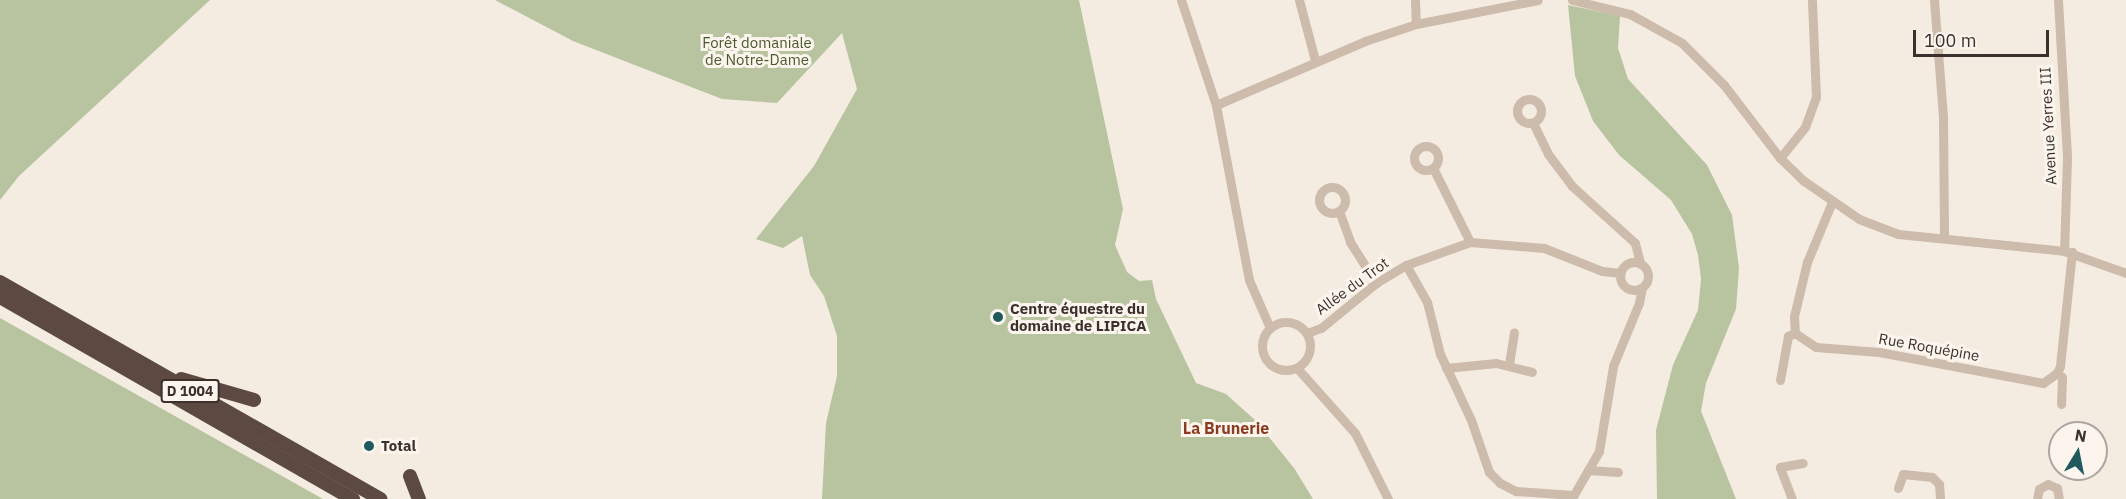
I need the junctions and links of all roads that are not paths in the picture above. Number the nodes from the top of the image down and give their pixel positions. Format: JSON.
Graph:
{"nodes":[{"id":1,"x":1182,"y":0,"type":"edge"},
{"id":2,"x":1299,"y":0,"type":"edge"},
{"id":3,"x":1415,"y":0,"type":"edge"},
{"id":4,"x":1538,"y":0,"type":"edge"},
{"id":5,"x":1572,"y":0,"type":"edge"},
{"id":6,"x":1812,"y":0,"type":"edge"},
{"id":7,"x":1934,"y":0,"type":"edge"},
{"id":8,"x":2058,"y":0,"type":"edge"},
{"id":9,"x":1519,"y":1,"type":"edge"},
{"id":10,"x":1416,"y":24,"type":"junction"},
{"id":11,"x":1315,"y":60,"type":"junction"},
{"id":12,"x":1216,"y":105,"type":"junction"},
{"id":13,"x":1533,"y":123,"type":"dead end"},
{"id":14,"x":1780,"y":158,"type":"junction"},
{"id":15,"x":1433,"y":168,"type":"dead end"},
{"id":16,"x":1832,"y":202,"type":"junction"},
{"id":17,"x":1339,"y":211,"type":"dead end"},
{"id":18,"x":1944,"y":237,"type":"junction"},
{"id":19,"x":1470,"y":242,"type":"junction"},
{"id":20,"x":2068,"y":251,"type":"junction"},
{"id":21,"x":1640,"y":263,"type":"junction"},
{"id":22,"x":1406,"y":265,"type":"junction"},
{"id":23,"x":1621,"y":273,"type":"junction"},
{"id":24,"x":2126,"y":273,"type":"edge"},
{"id":25,"x":0,"y":282,"type":"edge"},
{"id":26,"x":1376,"y":284,"type":"junction"},
{"id":27,"x":1642,"y":287,"type":"junction"},
{"id":28,"x":0,"y":297,"type":"edge"},
{"id":29,"x":1270,"y":328,"type":"junction"},
{"id":30,"x":1514,"y":332,"type":"dead end"},
{"id":31,"x":1307,"y":333,"type":"junction"},
{"id":32,"x":1795,"y":333,"type":"junction"},
{"id":33,"x":1509,"y":364,"type":"junction"},
{"id":34,"x":1297,"y":368,"type":"junction"},
{"id":35,"x":1446,"y":368,"type":"junction"},
{"id":36,"x":1532,"y":372,"type":"dead end"},
{"id":37,"x":159,"y":373,"type":"junction"},
{"id":38,"x":2057,"y":373,"type":"junction"},
{"id":39,"x":1780,"y":380,"type":"dead end"},
{"id":40,"x":254,"y":400,"type":"dead end"},
{"id":41,"x":2061,"y":404,"type":"dead end"},
{"id":42,"x":1803,"y":463,"type":"dead end"},
{"id":43,"x":1588,"y":470,"type":"junction"},
{"id":44,"x":1618,"y":472,"type":"dead end"},
{"id":45,"x":410,"y":476,"type":"dead end"},
{"id":46,"x":1898,"y":488,"type":"dead end"},
{"id":47,"x":1515,"y":495,"type":"edge"},
{"id":48,"x":1573,"y":497,"type":"edge"},
{"id":49,"x":353,"y":499,"type":"edge"},
{"id":50,"x":380,"y":499,"type":"edge"},
{"id":51,"x":419,"y":499,"type":"edge"},
{"id":52,"x":1388,"y":499,"type":"edge"},
{"id":53,"x":1792,"y":499,"type":"edge"},
{"id":54,"x":1940,"y":499,"type":"edge"},
{"id":55,"x":2037,"y":499,"type":"edge"},
{"id":56,"x":2059,"y":499,"type":"edge"}],
"edges":[{"from":1,"to":12,"type":"street"},
{"from":2,"to":11,"type":"street"},
{"from":3,"to":10,"type":"street"},
{"from":4,"to":9,"type":"street"},
{"from":5,"to":14,"type":"street"},
{"from":6,"to":14,"type":"street"},
{"from":7,"to":18,"type":"street"},
{"from":8,"to":20,"type":"street","name":"Avenue Yerres III"},
{"from":9,"to":10,"type":"street"},
{"from":10,"to":11,"type":"street"},
{"from":11,"to":12,"type":"street"},
{"from":12,"to":29,"type":"street"},
{"from":13,"to":21,"type":"street"},
{"from":14,"to":16,"type":"street"},
{"from":15,"to":19,"type":"street"},
{"from":16,"to":18,"type":"street"},
{"from":16,"to":32,"type":"street"},
{"from":17,"to":26,"type":"street"},
{"from":18,"to":20,"type":"street"},
{"from":19,"to":22,"type":"street","name":"Allée du Trot"},
{"from":19,"to":23,"type":"street","name":"Allée du Trot"},
{"from":20,"to":24,"type":"street"},
{"from":20,"to":38,"type":"street"},
{"from":21,"to":23,"type":"street"},
{"from":21,"to":27,"type":"street"},
{"from":22,"to":26,"type":"street","name":"Allée du Trot"},
{"from":22,"to":35,"type":"street"},
{"from":23,"to":27,"type":"street"},
{"from":25,"to":37,"type":"highway","number":"D 1004"},
{"from":26,"to":31,"type":"street","name":"Allée du Trot"},
{"from":27,"to":43,"type":"street"},
{"from":28,"to":49,"type":"highway","number":"D 1004"},
{"from":29,"to":31,"type":"street"},
{"from":29,"to":34,"type":"street"},
{"from":30,"to":33,"type":"street"},
{"from":31,"to":34,"type":"street"},
{"from":32,"to":38,"type":"street","name":"Rue Roquépine"},
{"from":32,"to":39,"type":"street"},
{"from":33,"to":35,"type":"street"},
{"from":33,"to":36,"type":"street"},
{"from":34,"to":52,"type":"street"},
{"from":35,"to":47,"type":"street"},
{"from":37,"to":40,"type":"highway"},
{"from":37,"to":50,"type":"highway","number":"D 1004"},
{"from":38,"to":41,"type":"street"},
{"from":42,"to":53,"type":"street"},
{"from":43,"to":44,"type":"street"},
{"from":43,"to":48,"type":"street"},
{"from":45,"to":51,"type":"highway"},
{"from":46,"to":54,"type":"street"},
{"from":47,"to":48,"type":"street"},
{"from":55,"to":56,"type":"street"}]}
